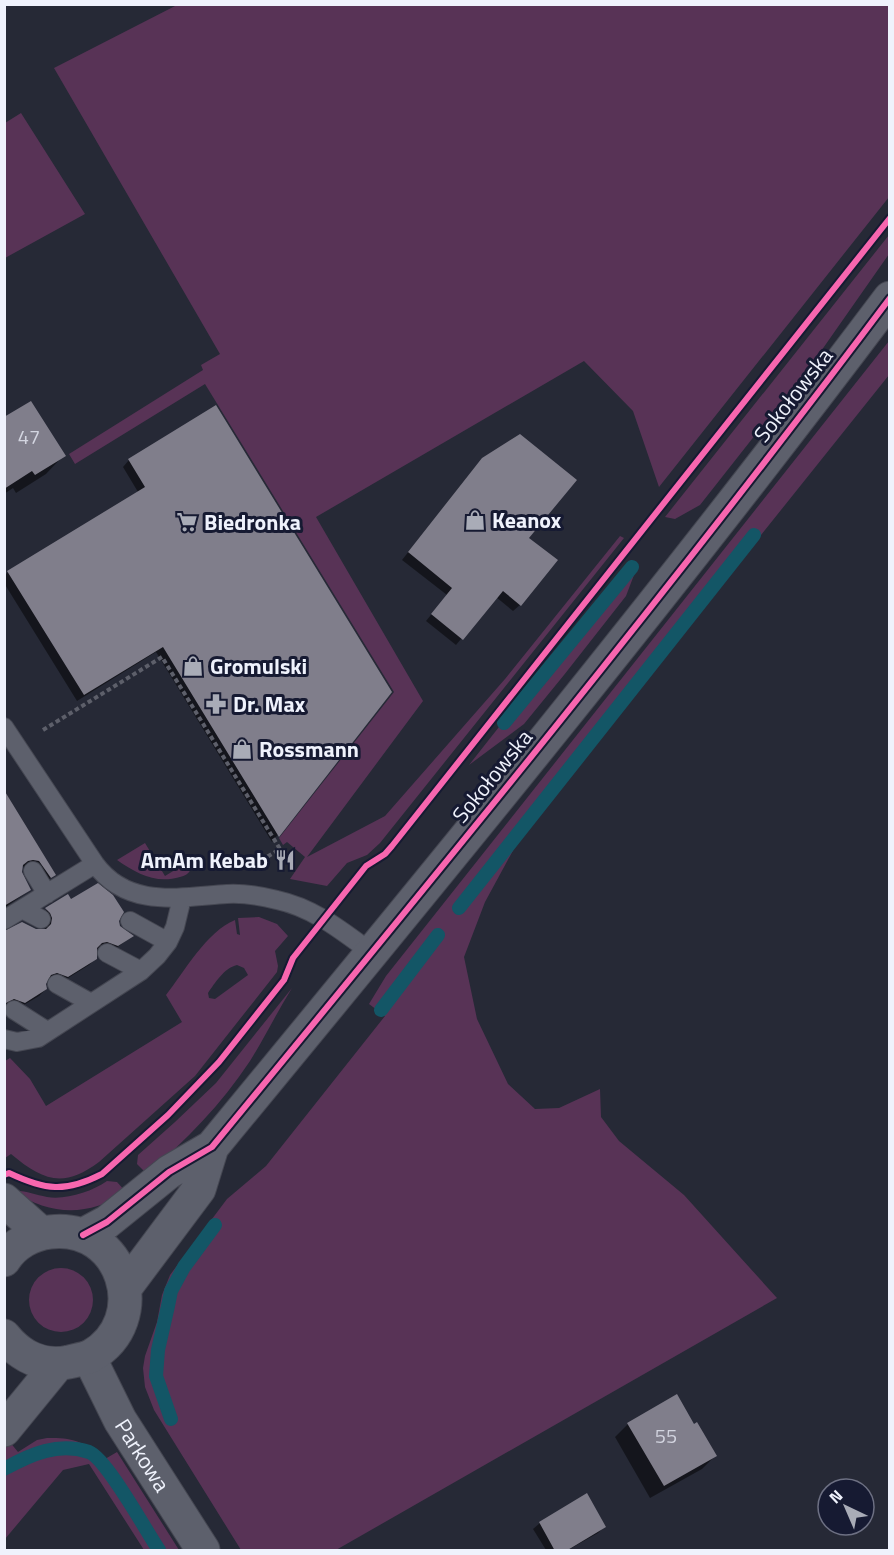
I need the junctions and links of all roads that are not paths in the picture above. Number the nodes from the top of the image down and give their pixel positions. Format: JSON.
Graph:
{"nodes":[{"id":1,"x":890,"y":298,"type":"edge"},
{"id":2,"x":4,"y":727,"type":"edge"},
{"id":3,"x":95,"y":864,"type":"junction"},
{"id":4,"x":33,"y":871,"type":"dead end"},
{"id":5,"x":54,"y":889,"type":"junction"},
{"id":6,"x":79,"y":894,"type":"dead end"},
{"id":7,"x":182,"y":898,"type":"junction"},
{"id":8,"x":22,"y":909,"type":"junction"},
{"id":9,"x":40,"y":919,"type":"dead end"},
{"id":10,"x":4,"y":920,"type":"edge"},
{"id":11,"x":130,"y":921,"type":"dead end"},
{"id":12,"x":168,"y":942,"type":"junction"},
{"id":13,"x":107,"y":953,"type":"dead end"},
{"id":14,"x":372,"y":953,"type":"junction"},
{"id":15,"x":141,"y":971,"type":"junction"},
{"id":16,"x":57,"y":984,"type":"dead end"},
{"id":17,"x":91,"y":1004,"type":"junction"},
{"id":18,"x":14,"y":1010,"type":"dead end"},
{"id":19,"x":47,"y":1031,"type":"junction"},
{"id":20,"x":4,"y":1039,"type":"edge"},
{"id":21,"x":212,"y":1148,"type":"junction"},
{"id":22,"x":4,"y":1200,"type":"edge"},
{"id":23,"x":41,"y":1233,"type":"junction"},
{"id":24,"x":83,"y":1235,"type":"junction"},
{"id":25,"x":4,"y":1260,"type":"edge"},
{"id":26,"x":125,"y":1288,"type":"junction"},
{"id":27,"x":5,"y":1339,"type":"edge"},
{"id":28,"x":74,"y":1361,"type":"junction"},
{"id":29,"x":4,"y":1430,"type":"edge"},
{"id":30,"x":202,"y":1551,"type":"edge"}],
"edges":[{"from":1,"to":14,"type":"street","name":"Sokołowska"},
{"from":2,"to":3,"type":"lane"},
{"from":3,"to":5,"type":"lane"},
{"from":3,"to":7,"type":"lane"},
{"from":4,"to":5,"type":"lane"},
{"from":5,"to":6,"type":"lane"},
{"from":5,"to":8,"type":"lane"},
{"from":7,"to":12,"type":"lane"},
{"from":7,"to":14,"type":"lane"},
{"from":8,"to":9,"type":"lane"},
{"from":8,"to":10,"type":"lane"},
{"from":11,"to":12,"type":"lane"},
{"from":12,"to":15,"type":"lane"},
{"from":13,"to":15,"type":"lane"},
{"from":14,"to":21,"type":"street","name":"Sokołowska"},
{"from":15,"to":17,"type":"lane"},
{"from":16,"to":17,"type":"lane"},
{"from":17,"to":19,"type":"lane"},
{"from":18,"to":19,"type":"lane"},
{"from":19,"to":20,"type":"lane"},
{"from":21,"to":24,"type":"street","name":"Sokołowska"},
{"from":21,"to":26,"type":"street","name":"Sokołowska"},
{"from":22,"to":23,"type":"street"},
{"from":23,"to":24,"type":"street"},
{"from":23,"to":25,"type":"street"},
{"from":24,"to":26,"type":"street"},
{"from":26,"to":28,"type":"street"},
{"from":27,"to":28,"type":"street"},
{"from":28,"to":29,"type":"street"},
{"from":28,"to":30,"type":"street","name":"Parkowa"}]}
